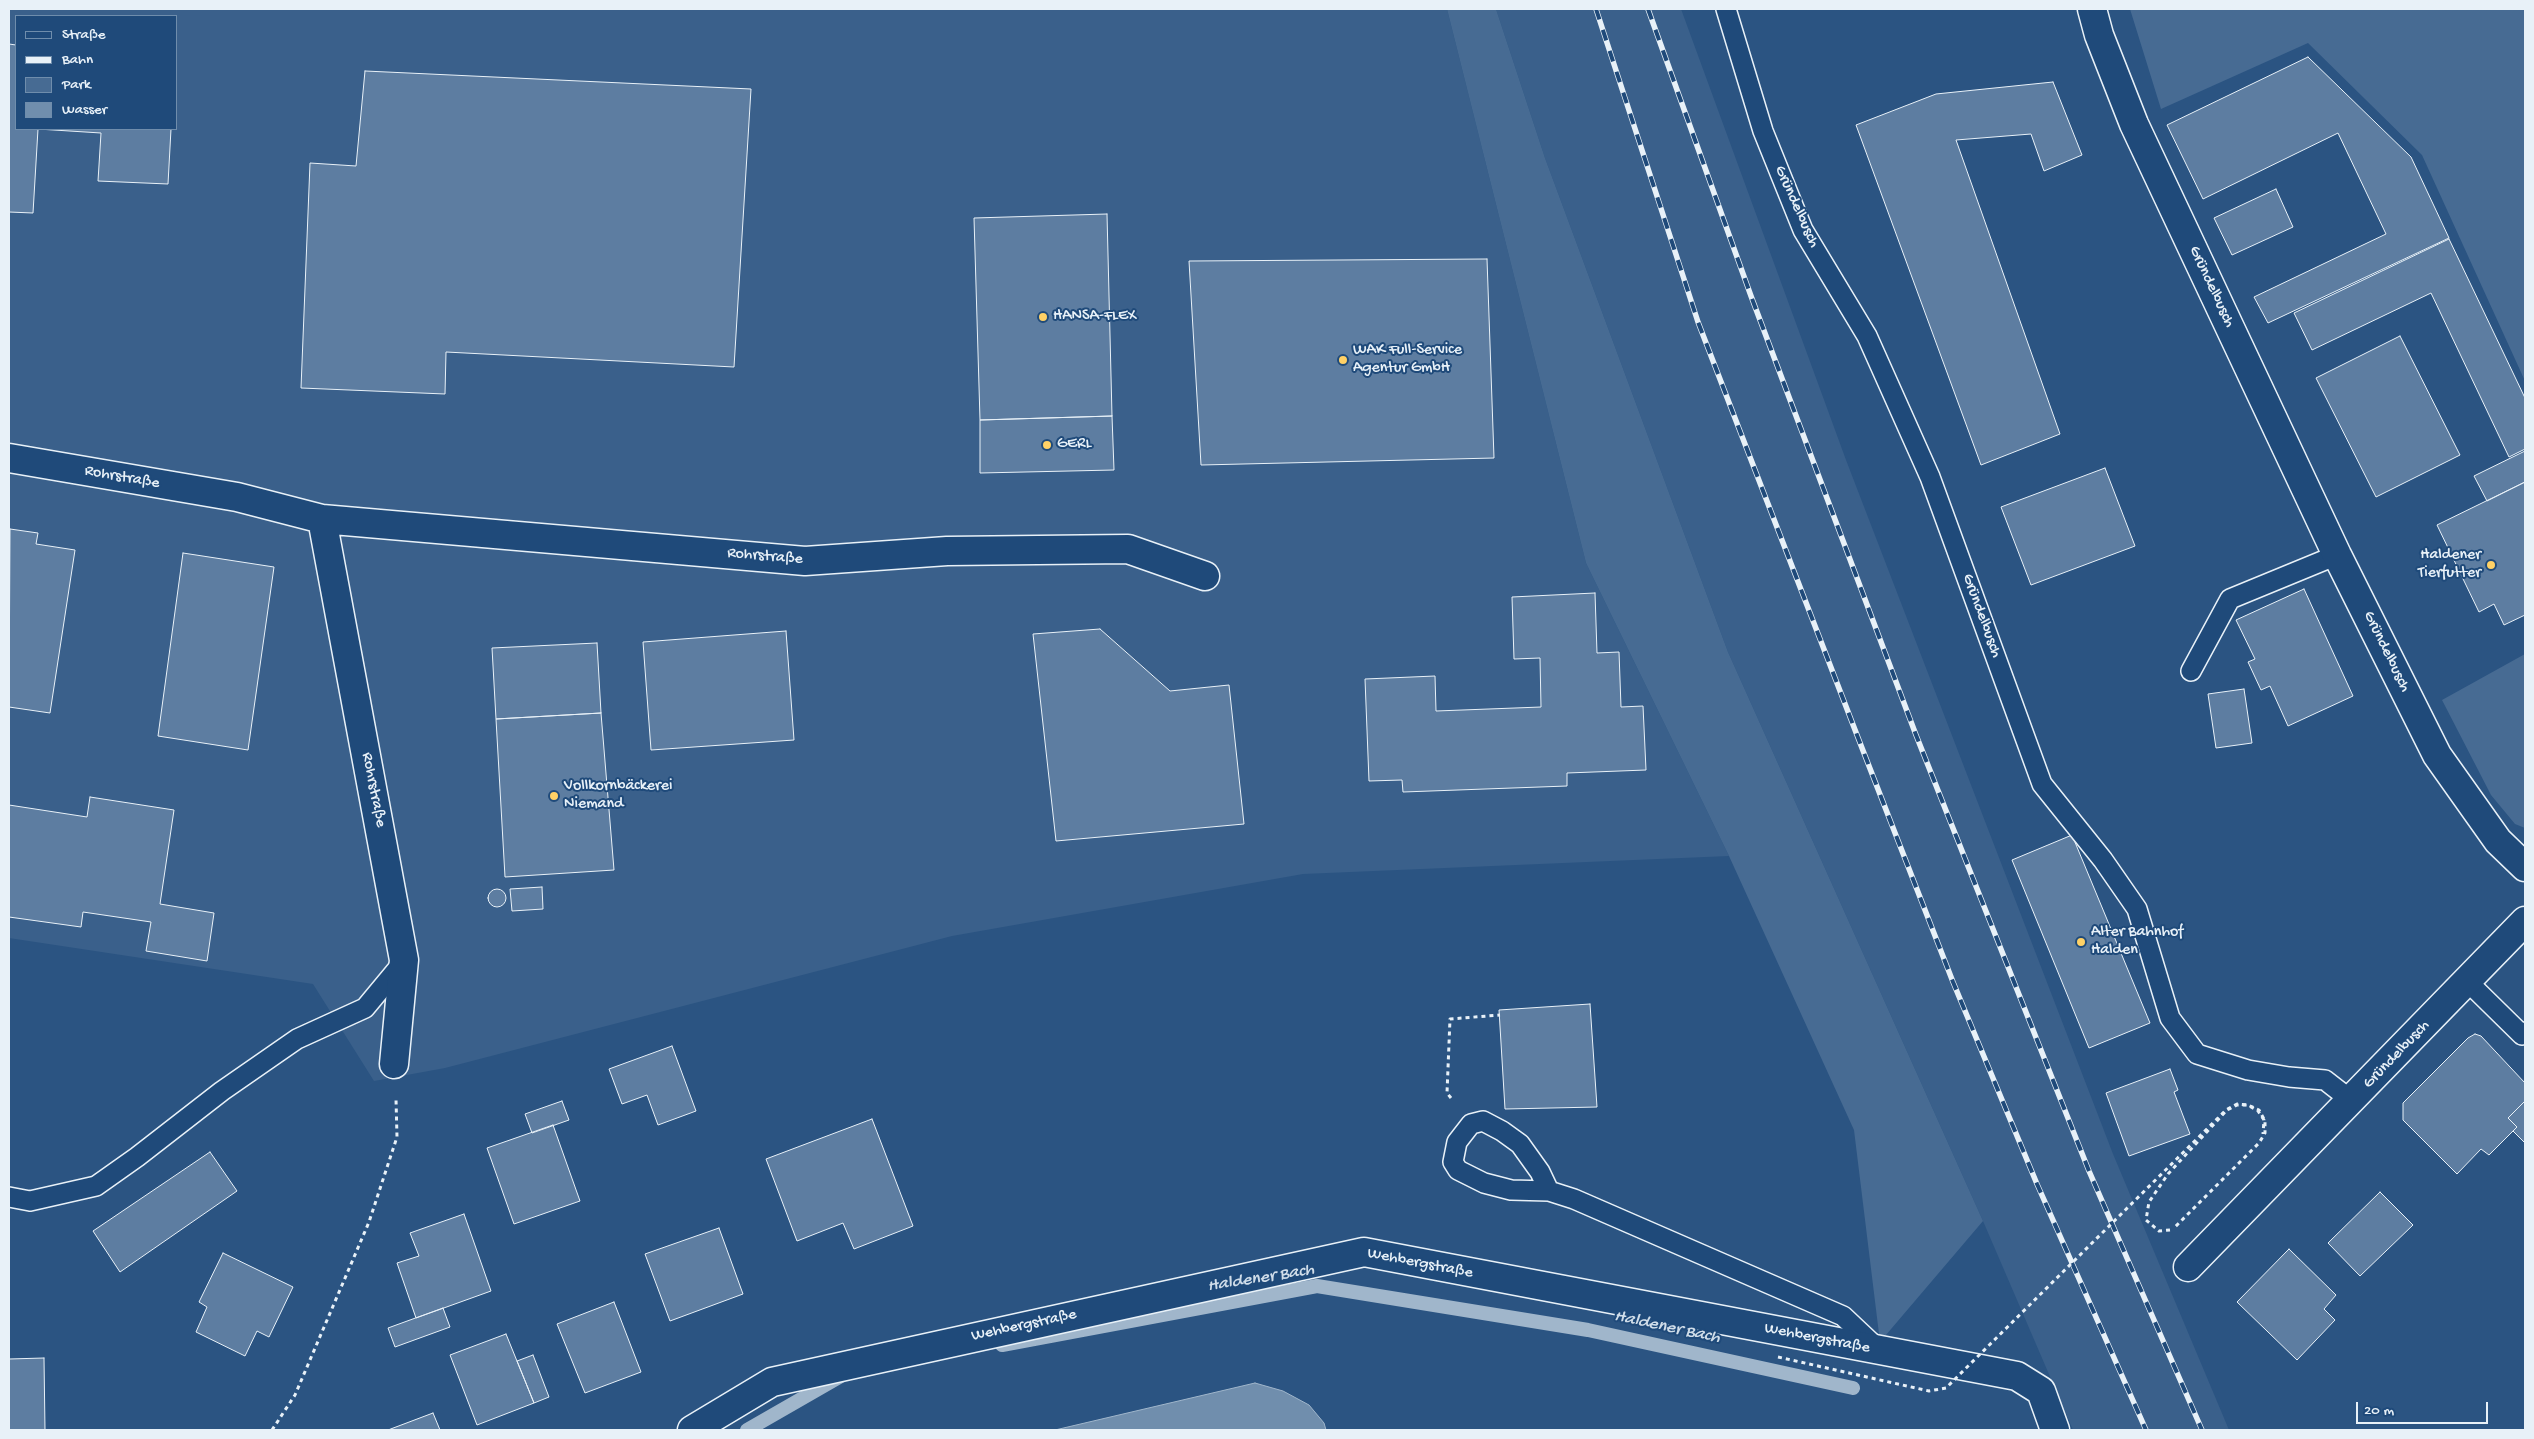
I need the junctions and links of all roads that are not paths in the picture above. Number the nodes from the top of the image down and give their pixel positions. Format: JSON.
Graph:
{"nodes":[{"id":1,"x":1726,"y":9,"type":"edge"},
{"id":2,"x":2092,"y":9,"type":"edge"},
{"id":3,"x":9,"y":458,"type":"edge"},
{"id":4,"x":322,"y":519,"type":"junction"},
{"id":5,"x":2337,"y":555,"type":"junction"},
{"id":6,"x":1205,"y":576,"type":"dead end"},
{"id":7,"x":2191,"y":671,"type":"dead end"},
{"id":8,"x":2525,"y":867,"type":"edge"},
{"id":9,"x":2525,"y":921,"type":"edge"},
{"id":10,"x":404,"y":960,"type":"junction"},
{"id":11,"x":2468,"y":982,"type":"junction"},
{"id":12,"x":2525,"y":1032,"type":"edge"},
{"id":13,"x":394,"y":1064,"type":"road end"},
{"id":14,"x":2352,"y":1101,"type":"junction"},
{"id":15,"x":1549,"y":1191,"type":"junction"},
{"id":16,"x":9,"y":1197,"type":"edge"},
{"id":17,"x":2188,"y":1267,"type":"dead end"},
{"id":18,"x":1881,"y":1352,"type":"junction"},
{"id":19,"x":692,"y":1430,"type":"edge"},
{"id":20,"x":2055,"y":1430,"type":"edge"}],
"edges":[{"from":1,"to":14,"type":"lane","name":"Gründelbusch"},
{"from":2,"to":5,"type":"street","name":"Gründelbusch"},
{"from":3,"to":4,"type":"street","name":"Rohrstraße"},
{"from":4,"to":6,"type":"street","name":"Rohrstraße"},
{"from":4,"to":10,"type":"street","name":"Rohrstraße"},
{"from":5,"to":7,"type":"lane"},
{"from":5,"to":8,"type":"street","name":"Gründelbusch"},
{"from":9,"to":11,"type":"street","name":"Gründelbusch"},
{"from":10,"to":13,"type":"street","name":"Rohrstraße"},
{"from":10,"to":16,"type":"lane"},
{"from":11,"to":12,"type":"lane"},
{"from":11,"to":14,"type":"street","name":"Gründelbusch"},
{"from":14,"to":17,"type":"street","name":"Gründelbusch"},
{"from":15,"to":15,"type":"lane"},
{"from":15,"to":18,"type":"lane"},
{"from":18,"to":19,"type":"street","name":"Wehbergstraße"},
{"from":18,"to":20,"type":"street","name":"Wehbergstraße"}]}
